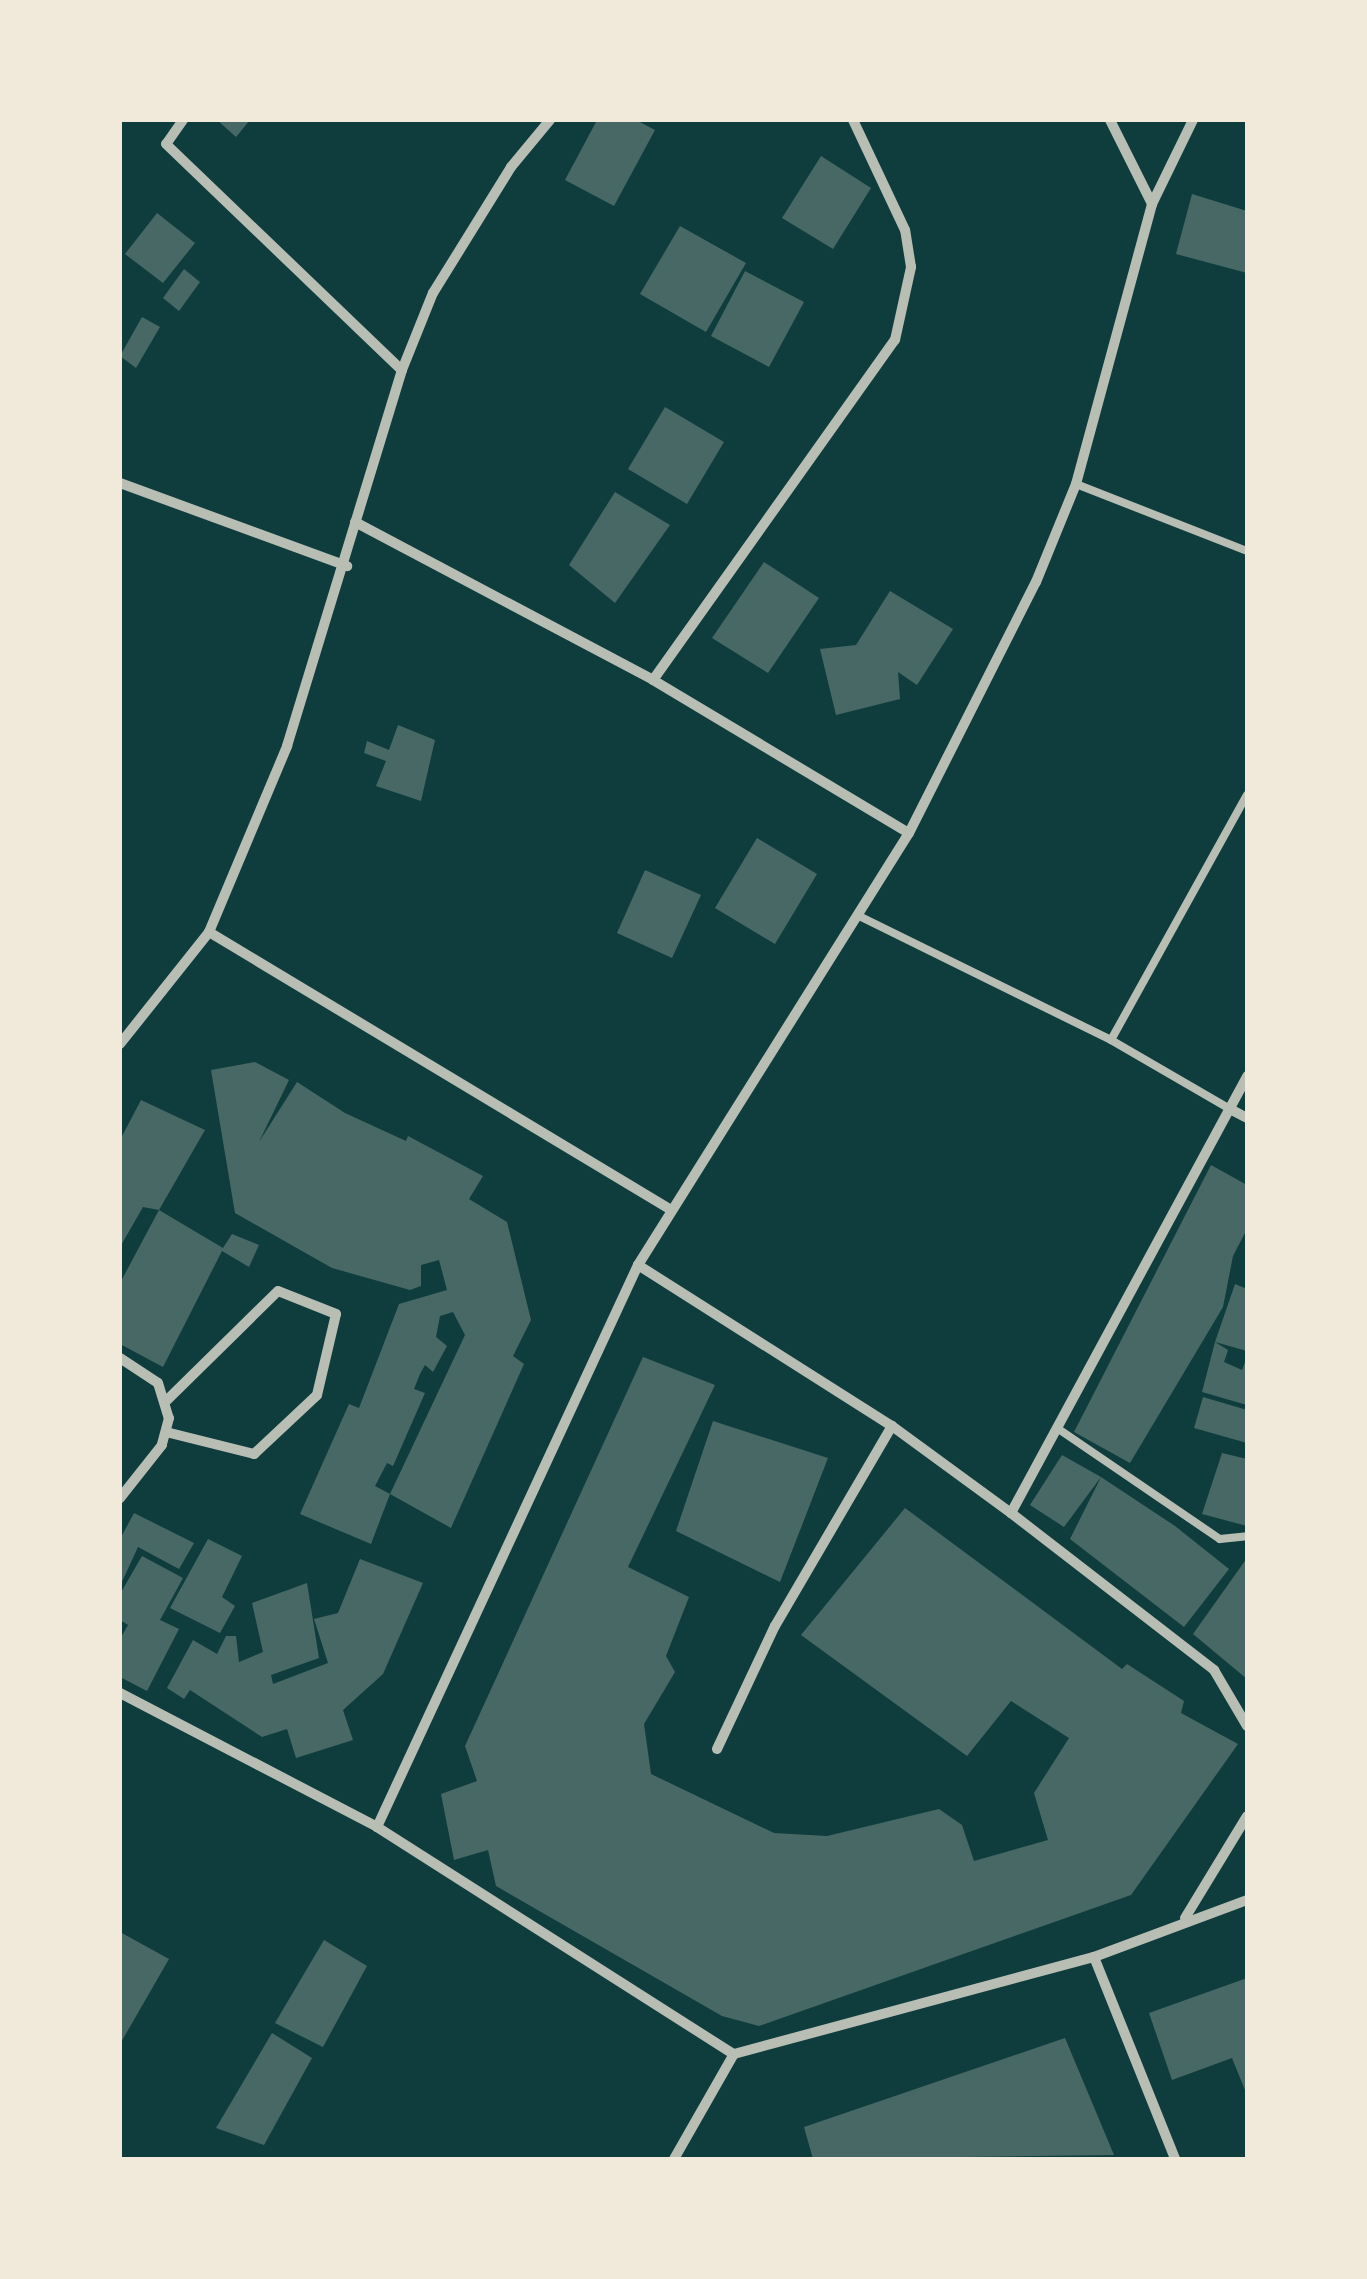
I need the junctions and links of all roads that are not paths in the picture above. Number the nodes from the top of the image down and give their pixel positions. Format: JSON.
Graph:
{"nodes":[{"id":1,"x":183,"y":120,"type":"edge"},
{"id":2,"x":550,"y":120,"type":"edge"},
{"id":3,"x":853,"y":120,"type":"edge"},
{"id":4,"x":1110,"y":120,"type":"edge"},
{"id":5,"x":1192,"y":120,"type":"edge"},
{"id":6,"x":1152,"y":204,"type":"junction"},
{"id":7,"x":402,"y":370,"type":"junction"},
{"id":8,"x":120,"y":483,"type":"edge"},
{"id":9,"x":1076,"y":484,"type":"junction"},
{"id":10,"x":355,"y":522,"type":"junction"},
{"id":11,"x":1247,"y":551,"type":"edge"},
{"id":12,"x":346,"y":566,"type":"junction"},
{"id":13,"x":653,"y":680,"type":"junction"},
{"id":14,"x":1247,"y":795,"type":"edge"},
{"id":15,"x":909,"y":833,"type":"junction"},
{"id":16,"x":857,"y":915,"type":"junction"},
{"id":17,"x":209,"y":932,"type":"junction"},
{"id":18,"x":1111,"y":1040,"type":"junction"},
{"id":19,"x":120,"y":1044,"type":"edge"},
{"id":20,"x":1247,"y":1076,"type":"edge"},
{"id":21,"x":1230,"y":1109,"type":"junction"},
{"id":22,"x":1247,"y":1118,"type":"edge"},
{"id":23,"x":668,"y":1208,"type":"junction"},
{"id":24,"x":638,"y":1264,"type":"junction"},
{"id":25,"x":120,"y":1358,"type":"edge"},
{"id":26,"x":167,"y":1400,"type":"junction"},
{"id":27,"x":892,"y":1426,"type":"junction"},
{"id":28,"x":1057,"y":1428,"type":"junction"},
{"id":29,"x":166,"y":1432,"type":"junction"},
{"id":30,"x":120,"y":1498,"type":"edge"},
{"id":31,"x":1010,"y":1513,"type":"junction"},
{"id":32,"x":1247,"y":1536,"type":"edge"},
{"id":33,"x":120,"y":1693,"type":"edge"},
{"id":34,"x":1247,"y":1726,"type":"edge"},
{"id":35,"x":717,"y":1749,"type":"dead end"},
{"id":36,"x":1247,"y":1816,"type":"edge"},
{"id":37,"x":377,"y":1827,"type":"junction"},
{"id":38,"x":1247,"y":1900,"type":"edge"},
{"id":39,"x":1185,"y":1919,"type":"junction"},
{"id":40,"x":1094,"y":1957,"type":"junction"},
{"id":41,"x":734,"y":2054,"type":"junction"},
{"id":42,"x":674,"y":2159,"type":"edge"},
{"id":43,"x":1175,"y":2159,"type":"edge"}],
"edges":[{"from":1,"to":7,"type":"street"},
{"from":2,"to":7,"type":"street"},
{"from":3,"to":13,"type":"street"},
{"from":4,"to":6,"type":"street"},
{"from":5,"to":6,"type":"street"},
{"from":6,"to":9,"type":"street"},
{"from":7,"to":10,"type":"street"},
{"from":8,"to":12,"type":"street"},
{"from":9,"to":11,"type":"lane"},
{"from":9,"to":15,"type":"street"},
{"from":10,"to":12,"type":"street"},
{"from":10,"to":13,"type":"street"},
{"from":12,"to":17,"type":"street"},
{"from":13,"to":15,"type":"street"},
{"from":14,"to":18,"type":"lane"},
{"from":15,"to":16,"type":"street"},
{"from":16,"to":18,"type":"lane"},
{"from":16,"to":23,"type":"street"},
{"from":17,"to":19,"type":"street"},
{"from":17,"to":23,"type":"street"},
{"from":18,"to":21,"type":"lane"},
{"from":20,"to":21,"type":"street"},
{"from":21,"to":22,"type":"street"},
{"from":21,"to":28,"type":"street"},
{"from":23,"to":24,"type":"street"},
{"from":24,"to":27,"type":"street"},
{"from":24,"to":37,"type":"street"},
{"from":25,"to":26,"type":"street"},
{"from":26,"to":29,"type":"street"},
{"from":26,"to":29,"type":"street"},
{"from":27,"to":31,"type":"street"},
{"from":27,"to":35,"type":"street"},
{"from":28,"to":31,"type":"street"},
{"from":28,"to":32,"type":"lane"},
{"from":29,"to":30,"type":"street"},
{"from":31,"to":34,"type":"street"},
{"from":33,"to":37,"type":"street"},
{"from":36,"to":39,"type":"street"},
{"from":37,"to":41,"type":"street"},
{"from":38,"to":39,"type":"street"},
{"from":39,"to":40,"type":"street"},
{"from":40,"to":41,"type":"street"},
{"from":40,"to":43,"type":"street"},
{"from":41,"to":42,"type":"street"}]}
